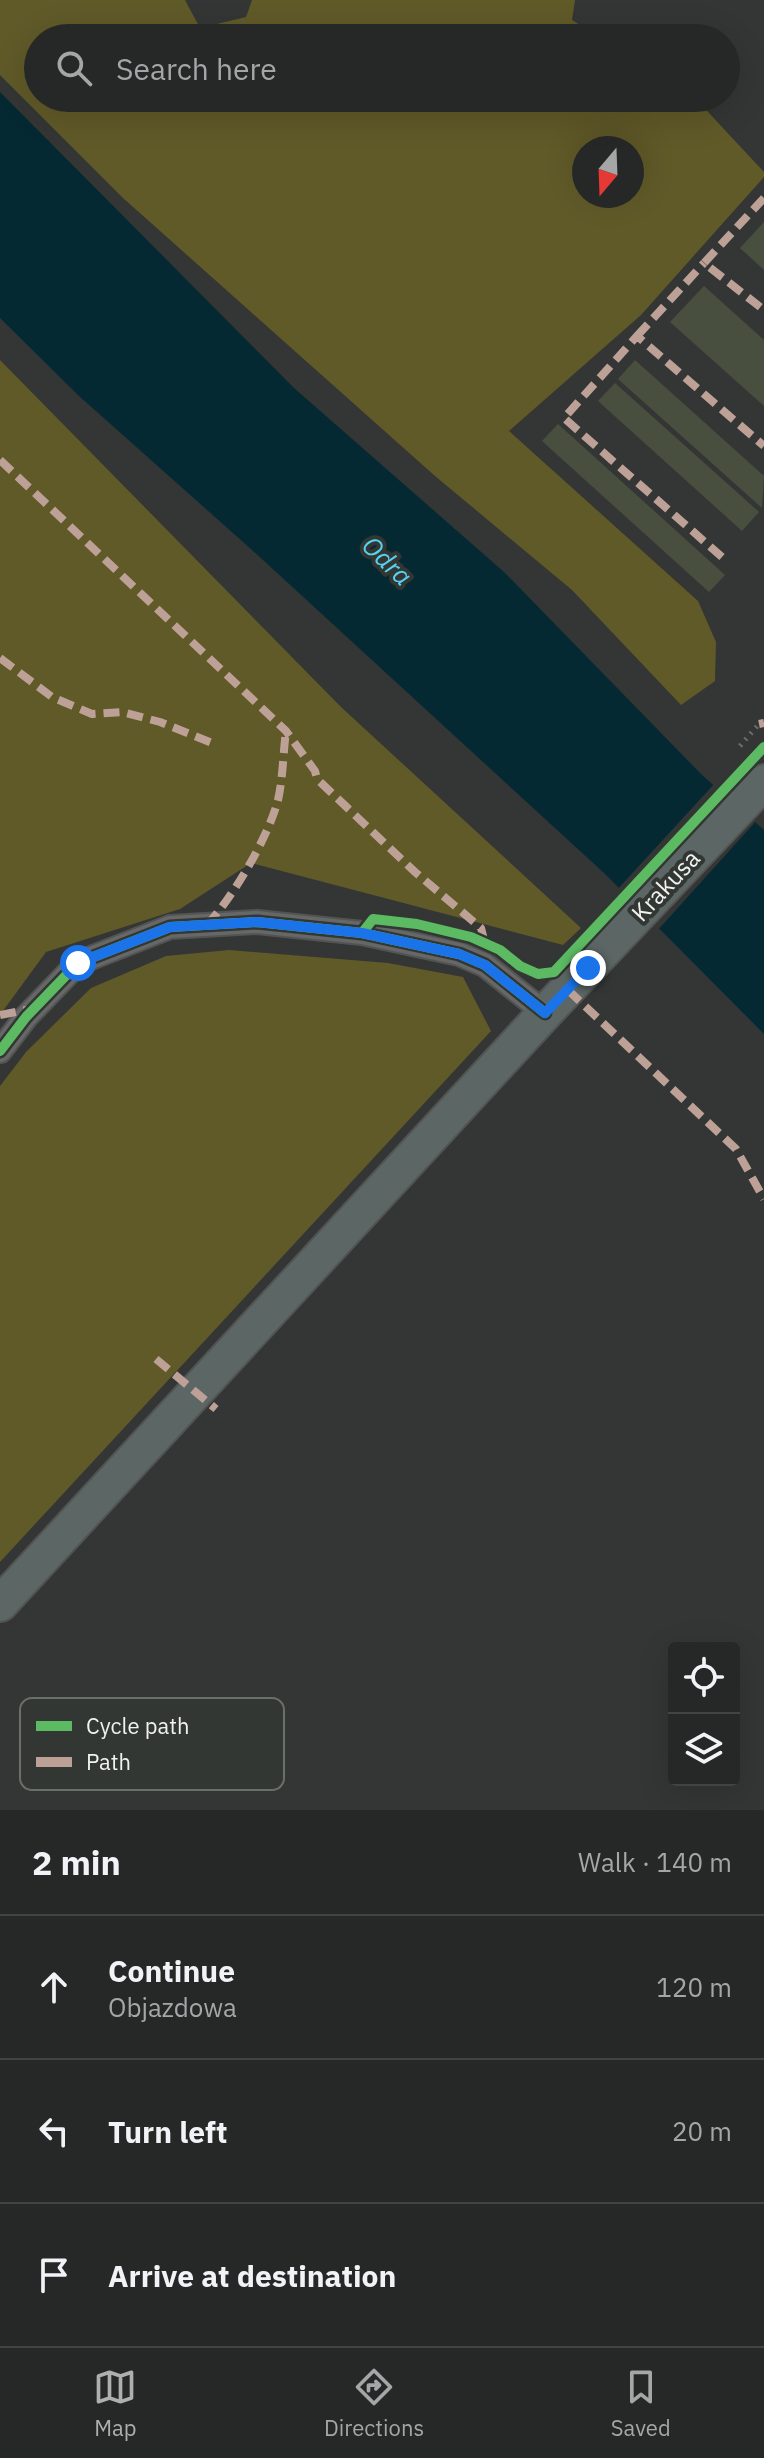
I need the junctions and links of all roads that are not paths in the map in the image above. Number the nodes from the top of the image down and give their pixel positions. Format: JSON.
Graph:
{"nodes":[{"id":1,"x":764,"y":782,"type":"edge"},
{"id":2,"x":567,"y":990,"type":"junction"},
{"id":3,"x":0,"y":1051,"type":"edge"},
{"id":4,"x":0,"y":1604,"type":"edge"}],
"edges":[{"from":1,"to":2,"type":"main road","name":"Krakusa"},
{"from":2,"to":3,"type":"street"},
{"from":2,"to":4,"type":"main road","name":"Krakusa"}]}
